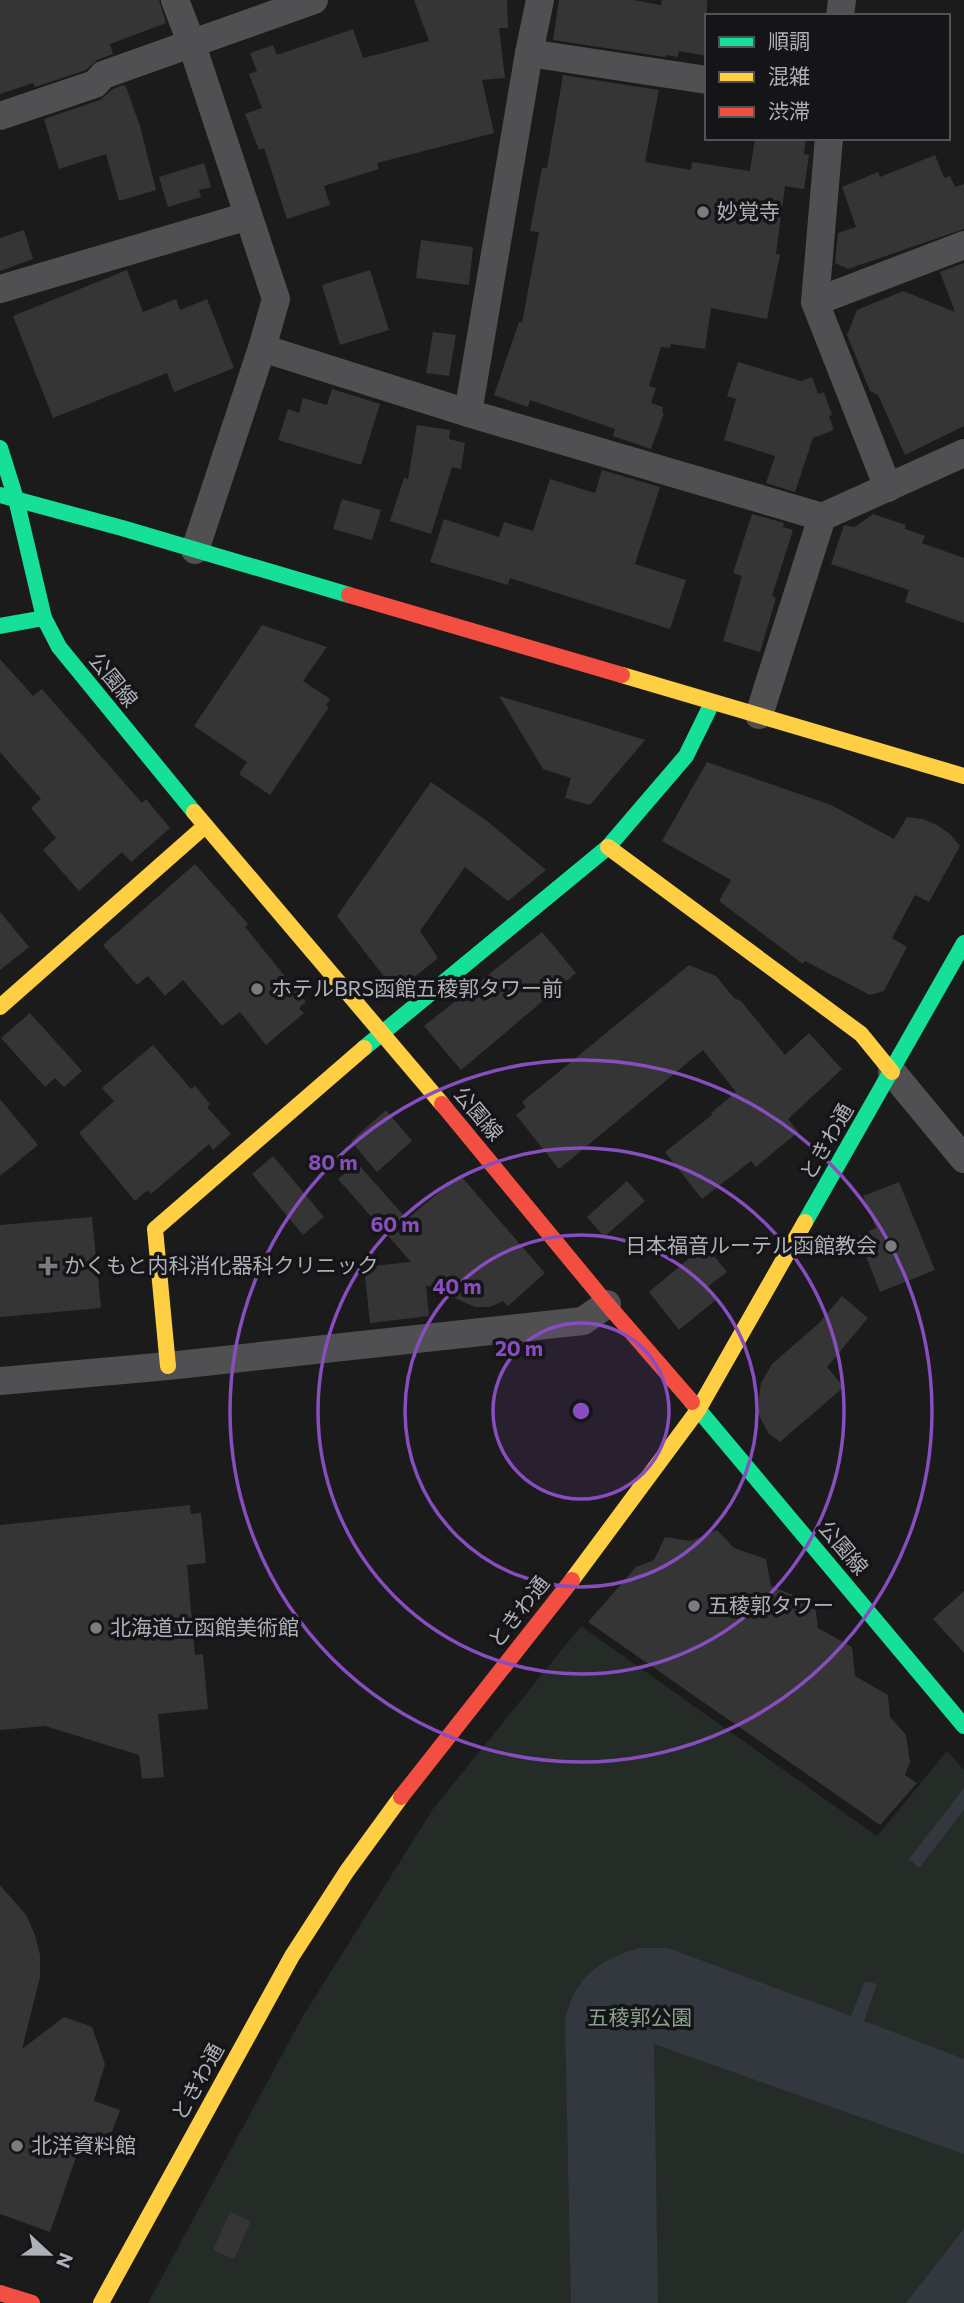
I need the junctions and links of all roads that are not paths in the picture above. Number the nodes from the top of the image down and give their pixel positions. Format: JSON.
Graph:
{"nodes":[{"id":1,"x":175,"y":0,"type":"edge"},
{"id":2,"x":314,"y":0,"type":"edge"},
{"id":3,"x":540,"y":0,"type":"edge"},
{"id":4,"x":191,"y":42,"type":"junction"},
{"id":5,"x":529,"y":53,"type":"junction"},
{"id":6,"x":705,"y":80,"type":"edge"},
{"id":7,"x":0,"y":116,"type":"edge"},
{"id":8,"x":829,"y":140,"type":"edge"},
{"id":9,"x":248,"y":216,"type":"junction"},
{"id":10,"x":964,"y":245,"type":"edge"},
{"id":11,"x":0,"y":289,"type":"edge"},
{"id":12,"x":815,"y":302,"type":"junction"},
{"id":13,"x":262,"y":348,"type":"junction"},
{"id":14,"x":468,"y":413,"type":"junction"},
{"id":15,"x":0,"y":447,"type":"edge"},
{"id":16,"x":964,"y":453,"type":"edge"},
{"id":17,"x":888,"y":488,"type":"junction"},
{"id":18,"x":8,"y":497,"type":"edge"},
{"id":19,"x":822,"y":517,"type":"junction"},
{"id":20,"x":195,"y":550,"type":"junction"},
{"id":21,"x":44,"y":618,"type":"junction"},
{"id":22,"x":0,"y":626,"type":"edge"},
{"id":23,"x":712,"y":703,"type":"junction"},
{"id":24,"x":759,"y":715,"type":"junction"},
{"id":25,"x":964,"y":776,"type":"edge"},
{"id":26,"x":205,"y":826,"type":"junction"},
{"id":27,"x":608,"y":847,"type":"junction"},
{"id":28,"x":964,"y":943,"type":"edge"},
{"id":29,"x":0,"y":1007,"type":"edge"},
{"id":30,"x":382,"y":1032,"type":"junction"},
{"id":31,"x":892,"y":1072,"type":"junction"},
{"id":32,"x":964,"y":1159,"type":"edge"},
{"id":33,"x":607,"y":1304,"type":"junction"},
{"id":34,"x":167,"y":1366,"type":"junction"},
{"id":35,"x":0,"y":1381,"type":"edge"},
{"id":36,"x":698,"y":1410,"type":"junction"},
{"id":37,"x":964,"y":1726,"type":"edge"},
{"id":38,"x":0,"y":2293,"type":"edge"},
{"id":39,"x":32,"y":2303,"type":"edge"},
{"id":40,"x":101,"y":2303,"type":"edge"}],
"edges":[{"from":1,"to":4,"type":"street"},
{"from":2,"to":4,"type":"street"},
{"from":3,"to":5,"type":"street"},
{"from":4,"to":7,"type":"street"},
{"from":4,"to":9,"type":"street"},
{"from":5,"to":6,"type":"street"},
{"from":5,"to":14,"type":"street"},
{"from":8,"to":12,"type":"street"},
{"from":9,"to":11,"type":"street"},
{"from":9,"to":13,"type":"street"},
{"from":10,"to":12,"type":"street"},
{"from":12,"to":17,"type":"street"},
{"from":13,"to":14,"type":"street"},
{"from":13,"to":20,"type":"street"},
{"from":14,"to":19,"type":"street"},
{"from":15,"to":18,"type":"street","name":"公園線"},
{"from":16,"to":17,"type":"street"},
{"from":17,"to":19,"type":"street"},
{"from":18,"to":20,"type":"street"},
{"from":18,"to":21,"type":"street","name":"公園線"},
{"from":19,"to":24,"type":"street"},
{"from":20,"to":23,"type":"street"},
{"from":21,"to":22,"type":"street"},
{"from":21,"to":26,"type":"street","name":"公園線"},
{"from":23,"to":24,"type":"street"},
{"from":23,"to":27,"type":"street"},
{"from":24,"to":25,"type":"street"},
{"from":26,"to":29,"type":"street"},
{"from":26,"to":30,"type":"street","name":"公園線"},
{"from":27,"to":30,"type":"street"},
{"from":27,"to":31,"type":"street"},
{"from":28,"to":31,"type":"street","name":"ときわ通"},
{"from":30,"to":33,"type":"street","name":"公園線"},
{"from":30,"to":34,"type":"street"},
{"from":31,"to":32,"type":"street"},
{"from":31,"to":36,"type":"street","name":"ときわ通"},
{"from":33,"to":34,"type":"street"},
{"from":33,"to":36,"type":"street","name":"公園線"},
{"from":34,"to":35,"type":"street"},
{"from":36,"to":37,"type":"street","name":"公園線"},
{"from":36,"to":40,"type":"street","name":"ときわ通"},
{"from":38,"to":39,"type":"street"}]}
